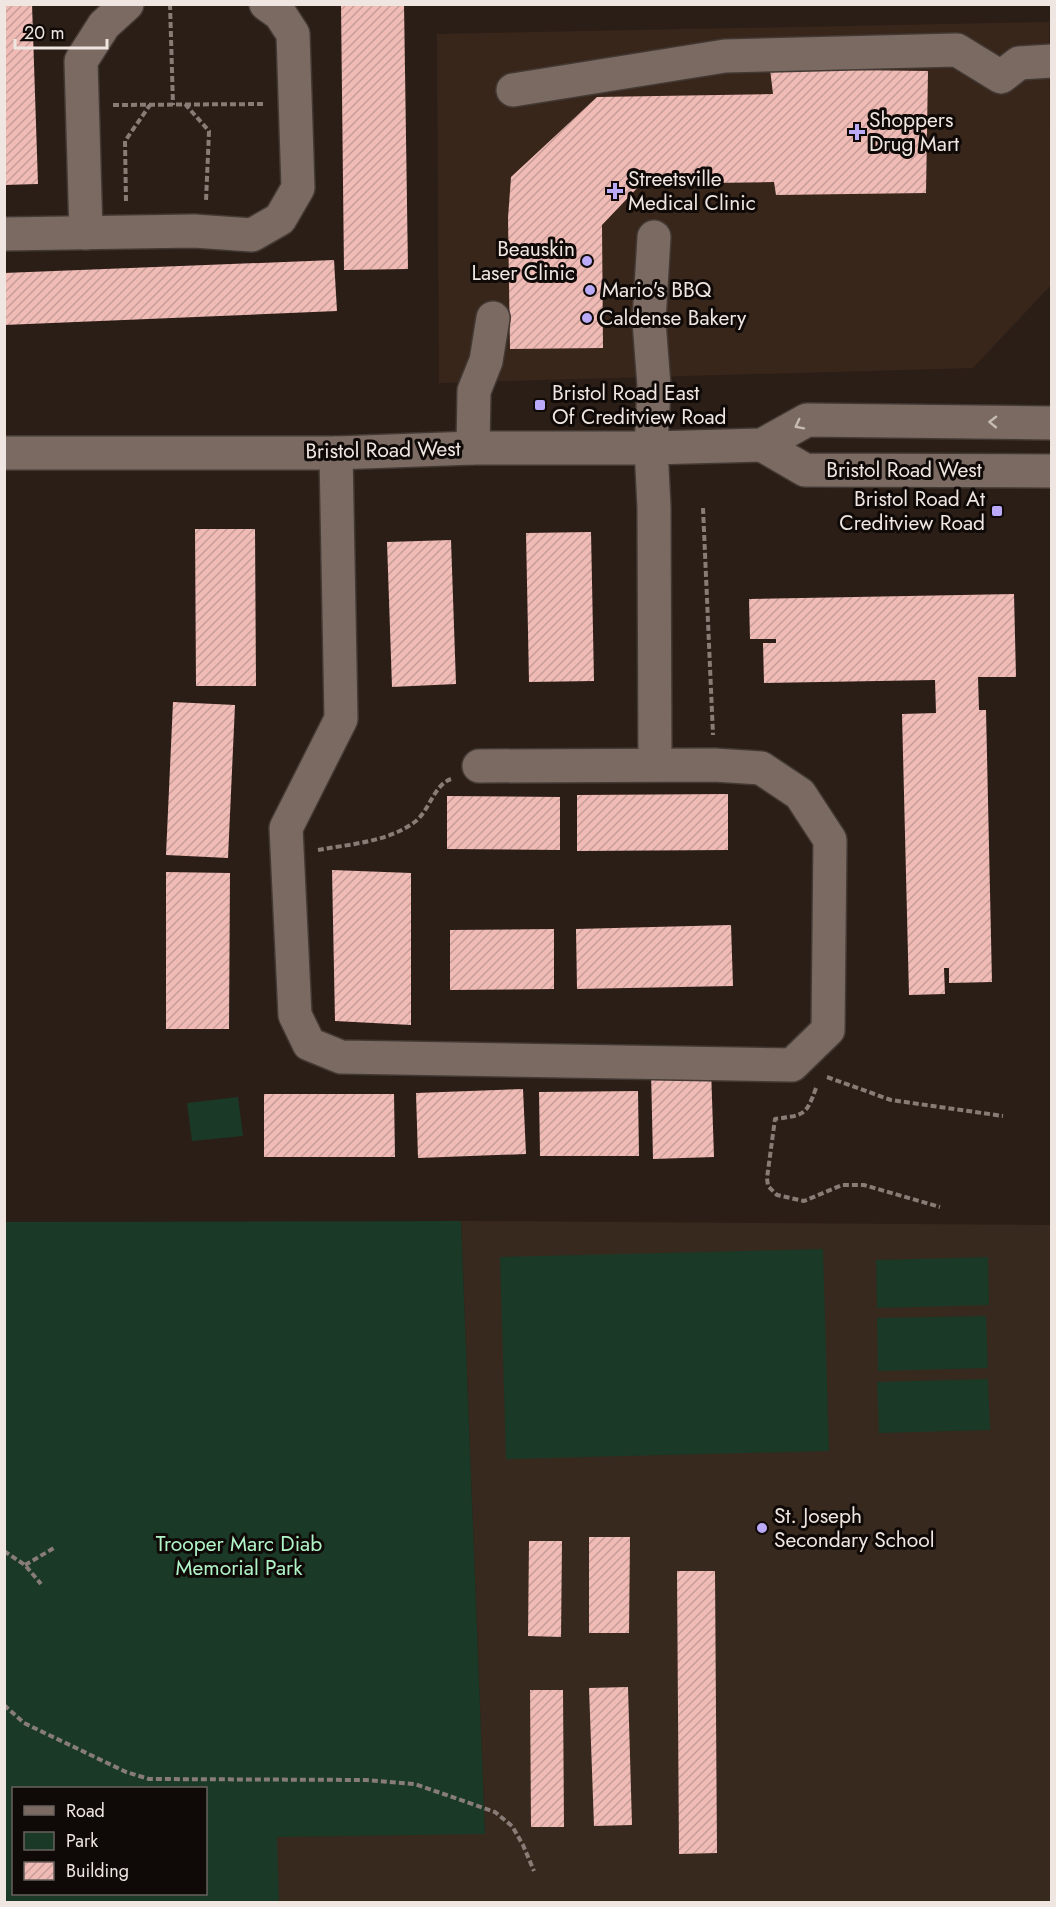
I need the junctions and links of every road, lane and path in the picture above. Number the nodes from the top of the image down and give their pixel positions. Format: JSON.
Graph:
{"nodes":[{"id":1,"x":127,"y":4,"type":"edge"},
{"id":2,"x":170,"y":4,"type":"edge"},
{"id":3,"x":279,"y":8,"type":"edge"},
{"id":4,"x":1052,"y":61,"type":"edge"},
{"id":5,"x":513,"y":90,"type":"dead end"},
{"id":6,"x":185,"y":104,"type":"junction"},
{"id":7,"x":295,"y":104,"type":"junction"},
{"id":8,"x":82,"y":105,"type":"junction"},
{"id":9,"x":150,"y":105,"type":"junction"},
{"id":10,"x":173,"y":105,"type":"junction"},
{"id":11,"x":127,"y":232,"type":"junction"},
{"id":12,"x":205,"y":232,"type":"junction"},
{"id":13,"x":86,"y":233,"type":"junction"},
{"id":14,"x":4,"y":234,"type":"edge"},
{"id":15,"x":654,"y":237,"type":"dead end"},
{"id":16,"x":493,"y":318,"type":"dead end"},
{"id":17,"x":1052,"y":423,"type":"edge"},
{"id":18,"x":762,"y":445,"type":"junction"},
{"id":19,"x":473,"y":448,"type":"junction"},
{"id":20,"x":651,"y":448,"type":"junction"},
{"id":21,"x":4,"y":453,"type":"edge"},
{"id":22,"x":336,"y":453,"type":"junction"},
{"id":23,"x":1052,"y":471,"type":"edge"},
{"id":24,"x":703,"y":508,"type":"dead end"},
{"id":25,"x":655,"y":764,"type":"junction"},
{"id":26,"x":714,"y":765,"type":"junction"},
{"id":27,"x":479,"y":766,"type":"joint"},
{"id":28,"x":287,"y":855,"type":"junction"},
{"id":29,"x":810,"y":1066,"type":"junction"},
{"id":30,"x":1003,"y":1116,"type":"dead end"},
{"id":31,"x":940,"y":1207,"type":"dead end"},
{"id":32,"x":54,"y":1548,"type":"dead end"},
{"id":33,"x":4,"y":1551,"type":"edge"},
{"id":34,"x":24,"y":1565,"type":"junction"},
{"id":35,"x":41,"y":1584,"type":"dead end"},
{"id":36,"x":4,"y":1705,"type":"edge"},
{"id":37,"x":534,"y":1871,"type":"dead end"}],
"edges":[{"from":1,"to":8,"type":"street"},
{"from":2,"to":10,"type":"path"},
{"from":3,"to":7,"type":"street"},
{"from":4,"to":5,"type":"street"},
{"from":6,"to":7,"type":"path"},
{"from":6,"to":10,"type":"path"},
{"from":6,"to":12,"type":"path"},
{"from":7,"to":12,"type":"street"},
{"from":8,"to":9,"type":"path"},
{"from":8,"to":13,"type":"street"},
{"from":9,"to":10,"type":"path"},
{"from":9,"to":11,"type":"path"},
{"from":11,"to":12,"type":"street"},
{"from":11,"to":13,"type":"street"},
{"from":13,"to":14,"type":"street"},
{"from":15,"to":20,"type":"street"},
{"from":16,"to":19,"type":"street"},
{"from":17,"to":18,"type":"street","name":"Bristol Road West","one_way":true},
{"from":18,"to":20,"type":"street","name":"Bristol Road West"},
{"from":18,"to":23,"type":"street","name":"Bristol Road West"},
{"from":19,"to":20,"type":"street","name":"Bristol Road West"},
{"from":19,"to":22,"type":"street","name":"Bristol Road West"},
{"from":20,"to":25,"type":"street"},
{"from":21,"to":22,"type":"street","name":"Bristol Road West"},
{"from":22,"to":28,"type":"street"},
{"from":24,"to":26,"type":"path"},
{"from":25,"to":26,"type":"street"},
{"from":25,"to":27,"type":"street"},
{"from":26,"to":29,"type":"street"},
{"from":27,"to":28,"type":"path"},
{"from":28,"to":29,"type":"street"},
{"from":29,"to":30,"type":"path"},
{"from":29,"to":31,"type":"path"},
{"from":32,"to":34,"type":"path"},
{"from":33,"to":34,"type":"path"},
{"from":34,"to":35,"type":"path"},
{"from":36,"to":37,"type":"path"}]}
